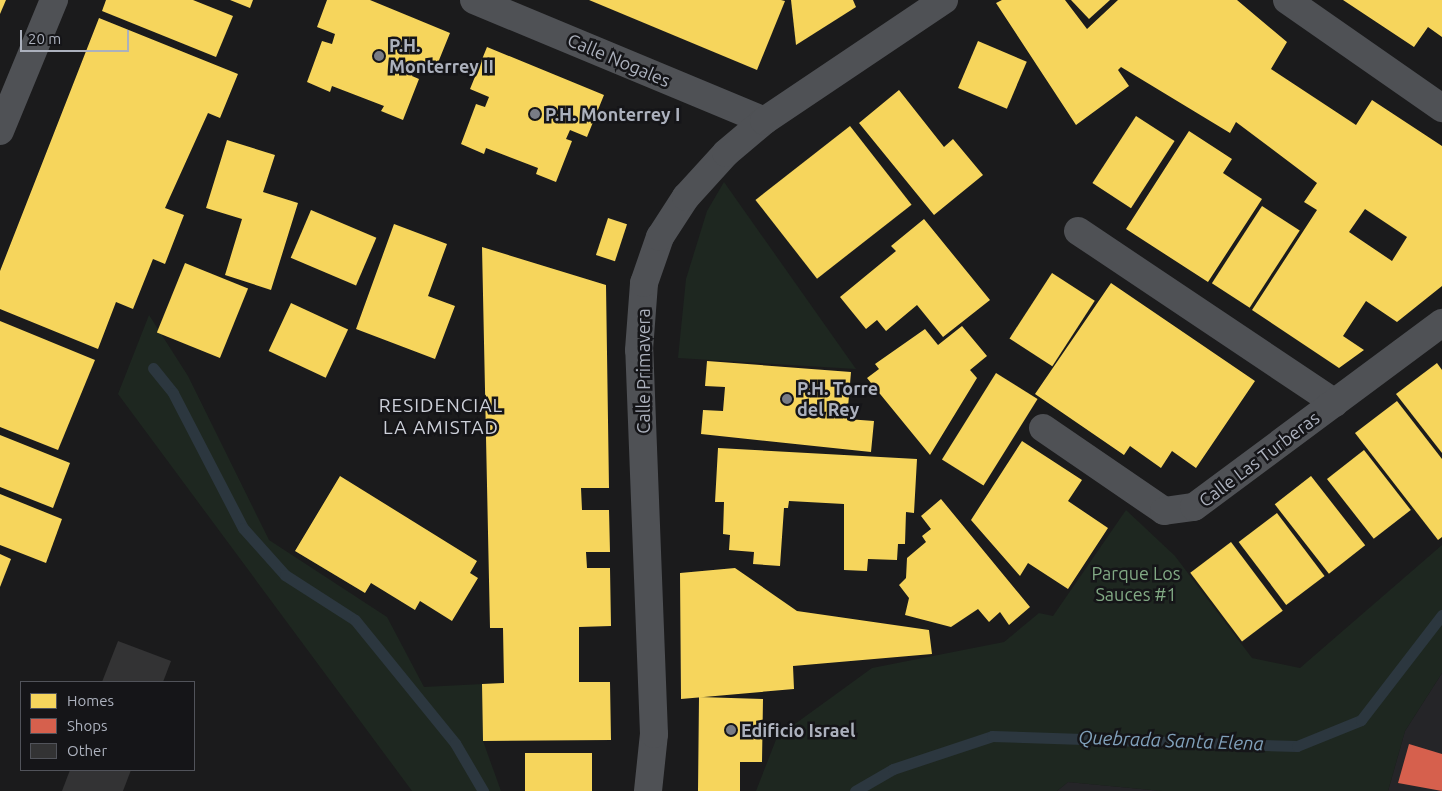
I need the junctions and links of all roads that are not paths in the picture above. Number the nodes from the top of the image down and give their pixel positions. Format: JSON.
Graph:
{"nodes":[{"id":1,"x":54,"y":0,"type":"edge"},
{"id":2,"x":474,"y":0,"type":"edge"},
{"id":3,"x":944,"y":0,"type":"edge"},
{"id":4,"x":1287,"y":0,"type":"edge"},
{"id":5,"x":1442,"y":108,"type":"edge"},
{"id":6,"x":764,"y":121,"type":"junction"},
{"id":7,"x":0,"y":131,"type":"edge"},
{"id":8,"x":1078,"y":231,"type":"dead end"},
{"id":9,"x":1442,"y":323,"type":"edge"},
{"id":10,"x":1335,"y":403,"type":"junction"},
{"id":11,"x":1043,"y":428,"type":"dead end"},
{"id":12,"x":648,"y":791,"type":"edge"}],
"edges":[{"from":1,"to":7,"type":"street"},
{"from":2,"to":6,"type":"street","name":"Calle Nogales"},
{"from":3,"to":6,"type":"street","name":"Calle Primavera"},
{"from":4,"to":5,"type":"street"},
{"from":6,"to":12,"type":"street","name":"Calle Primavera"},
{"from":8,"to":10,"type":"street"},
{"from":9,"to":10,"type":"street","name":"Calle Las Turberas"},
{"from":10,"to":11,"type":"street","name":"Calle Las Turberas"}]}
